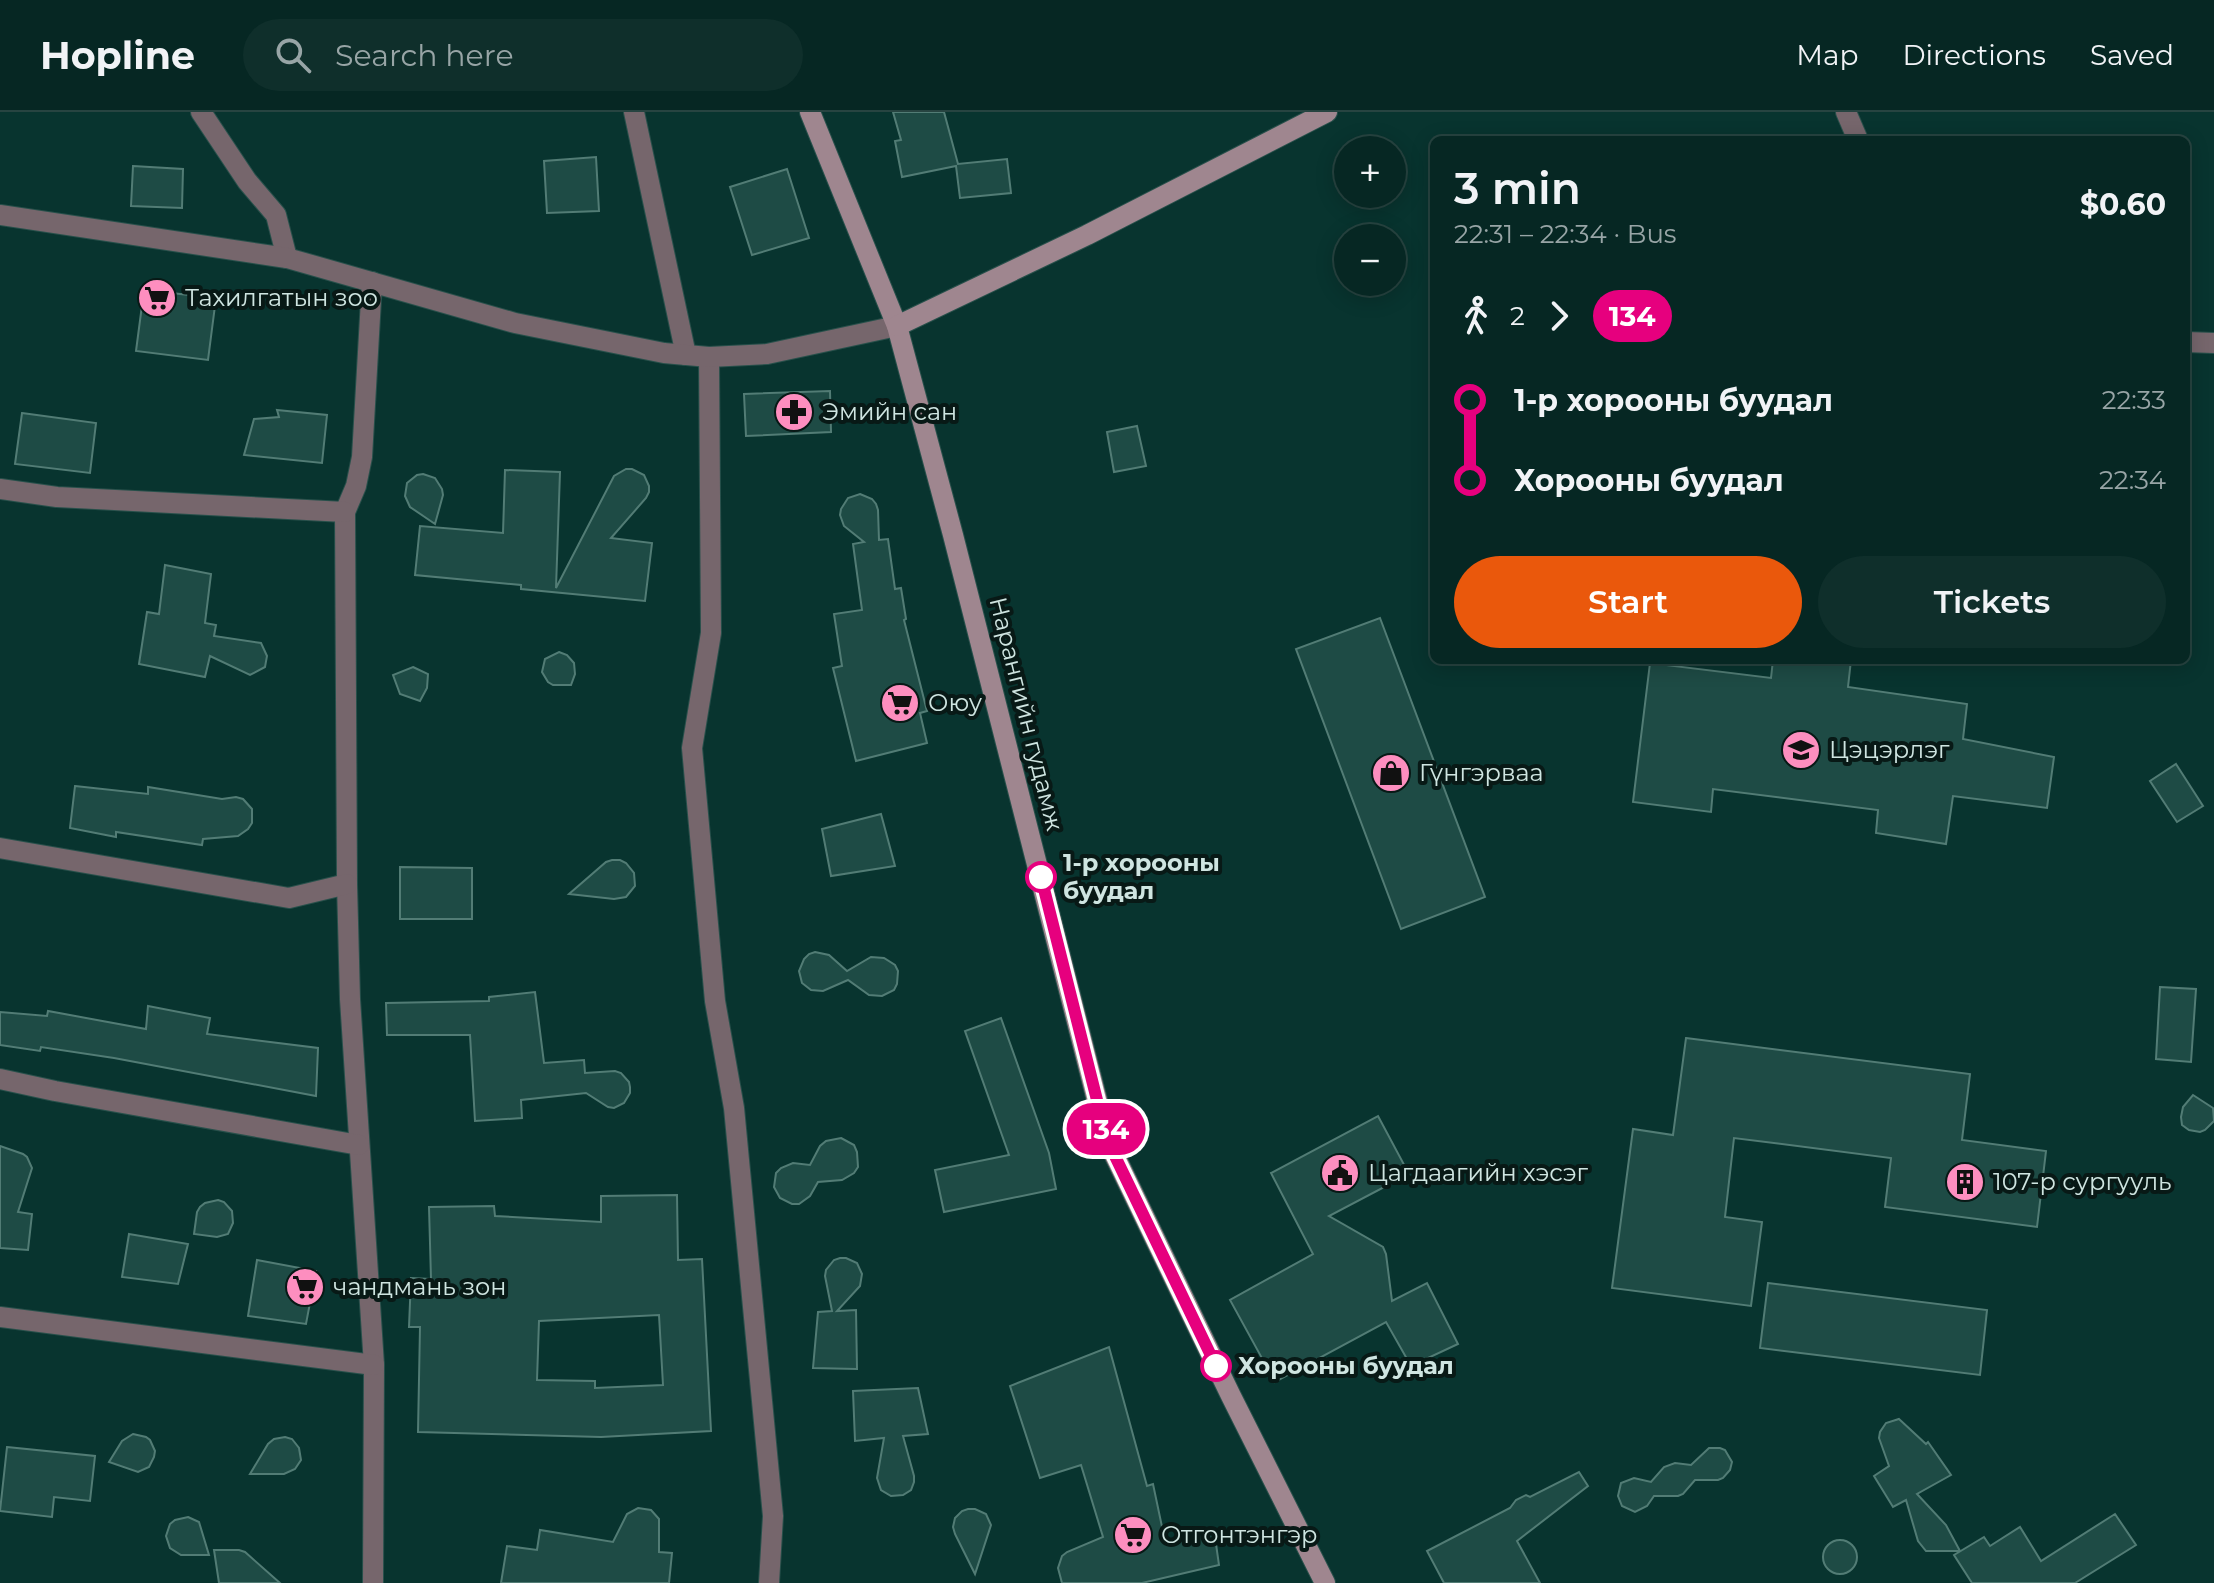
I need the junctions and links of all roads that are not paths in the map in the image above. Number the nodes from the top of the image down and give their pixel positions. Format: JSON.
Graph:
{"nodes":[{"id":1,"x":201,"y":112,"type":"edge"},
{"id":2,"x":634,"y":112,"type":"edge"},
{"id":3,"x":810,"y":112,"type":"edge"},
{"id":4,"x":1327,"y":112,"type":"edge"},
{"id":5,"x":1846,"y":112,"type":"edge"},
{"id":6,"x":1856,"y":136,"type":"edge"},
{"id":7,"x":0,"y":215,"type":"edge"},
{"id":8,"x":287,"y":258,"type":"junction"},
{"id":9,"x":372,"y":282,"type":"junction"},
{"id":10,"x":897,"y":326,"type":"junction"},
{"id":11,"x":2190,"y":342,"type":"edge"},
{"id":12,"x":2214,"y":343,"type":"edge"},
{"id":13,"x":686,"y":355,"type":"junction"},
{"id":14,"x":709,"y":357,"type":"junction"},
{"id":15,"x":0,"y":489,"type":"edge"},
{"id":16,"x":345,"y":512,"type":"junction"},
{"id":17,"x":0,"y":848,"type":"edge"},
{"id":18,"x":347,"y":884,"type":"junction"},
{"id":19,"x":0,"y":1079,"type":"edge"},
{"id":20,"x":359,"y":1145,"type":"junction"},
{"id":21,"x":0,"y":1317,"type":"edge"},
{"id":22,"x":374,"y":1365,"type":"junction"},
{"id":23,"x":373,"y":1583,"type":"edge"},
{"id":24,"x":769,"y":1583,"type":"edge"},
{"id":25,"x":1325,"y":1583,"type":"edge"}],
"edges":[{"from":1,"to":8,"type":"street"},
{"from":2,"to":13,"type":"street"},
{"from":3,"to":10,"type":"main road","name":"Нарангийн гудамж"},
{"from":4,"to":10,"type":"main road"},
{"from":5,"to":6,"type":"street"},
{"from":7,"to":8,"type":"street"},
{"from":8,"to":9,"type":"street"},
{"from":9,"to":13,"type":"street"},
{"from":9,"to":16,"type":"street"},
{"from":10,"to":14,"type":"street"},
{"from":10,"to":25,"type":"main road","name":"Нарангийн гудамж"},
{"from":11,"to":12,"type":"street"},
{"from":13,"to":14,"type":"street"},
{"from":14,"to":24,"type":"street"},
{"from":15,"to":16,"type":"street"},
{"from":16,"to":18,"type":"street"},
{"from":17,"to":18,"type":"street"},
{"from":18,"to":20,"type":"street"},
{"from":19,"to":20,"type":"street"},
{"from":20,"to":22,"type":"street"},
{"from":21,"to":22,"type":"street"},
{"from":22,"to":23,"type":"street"}]}
